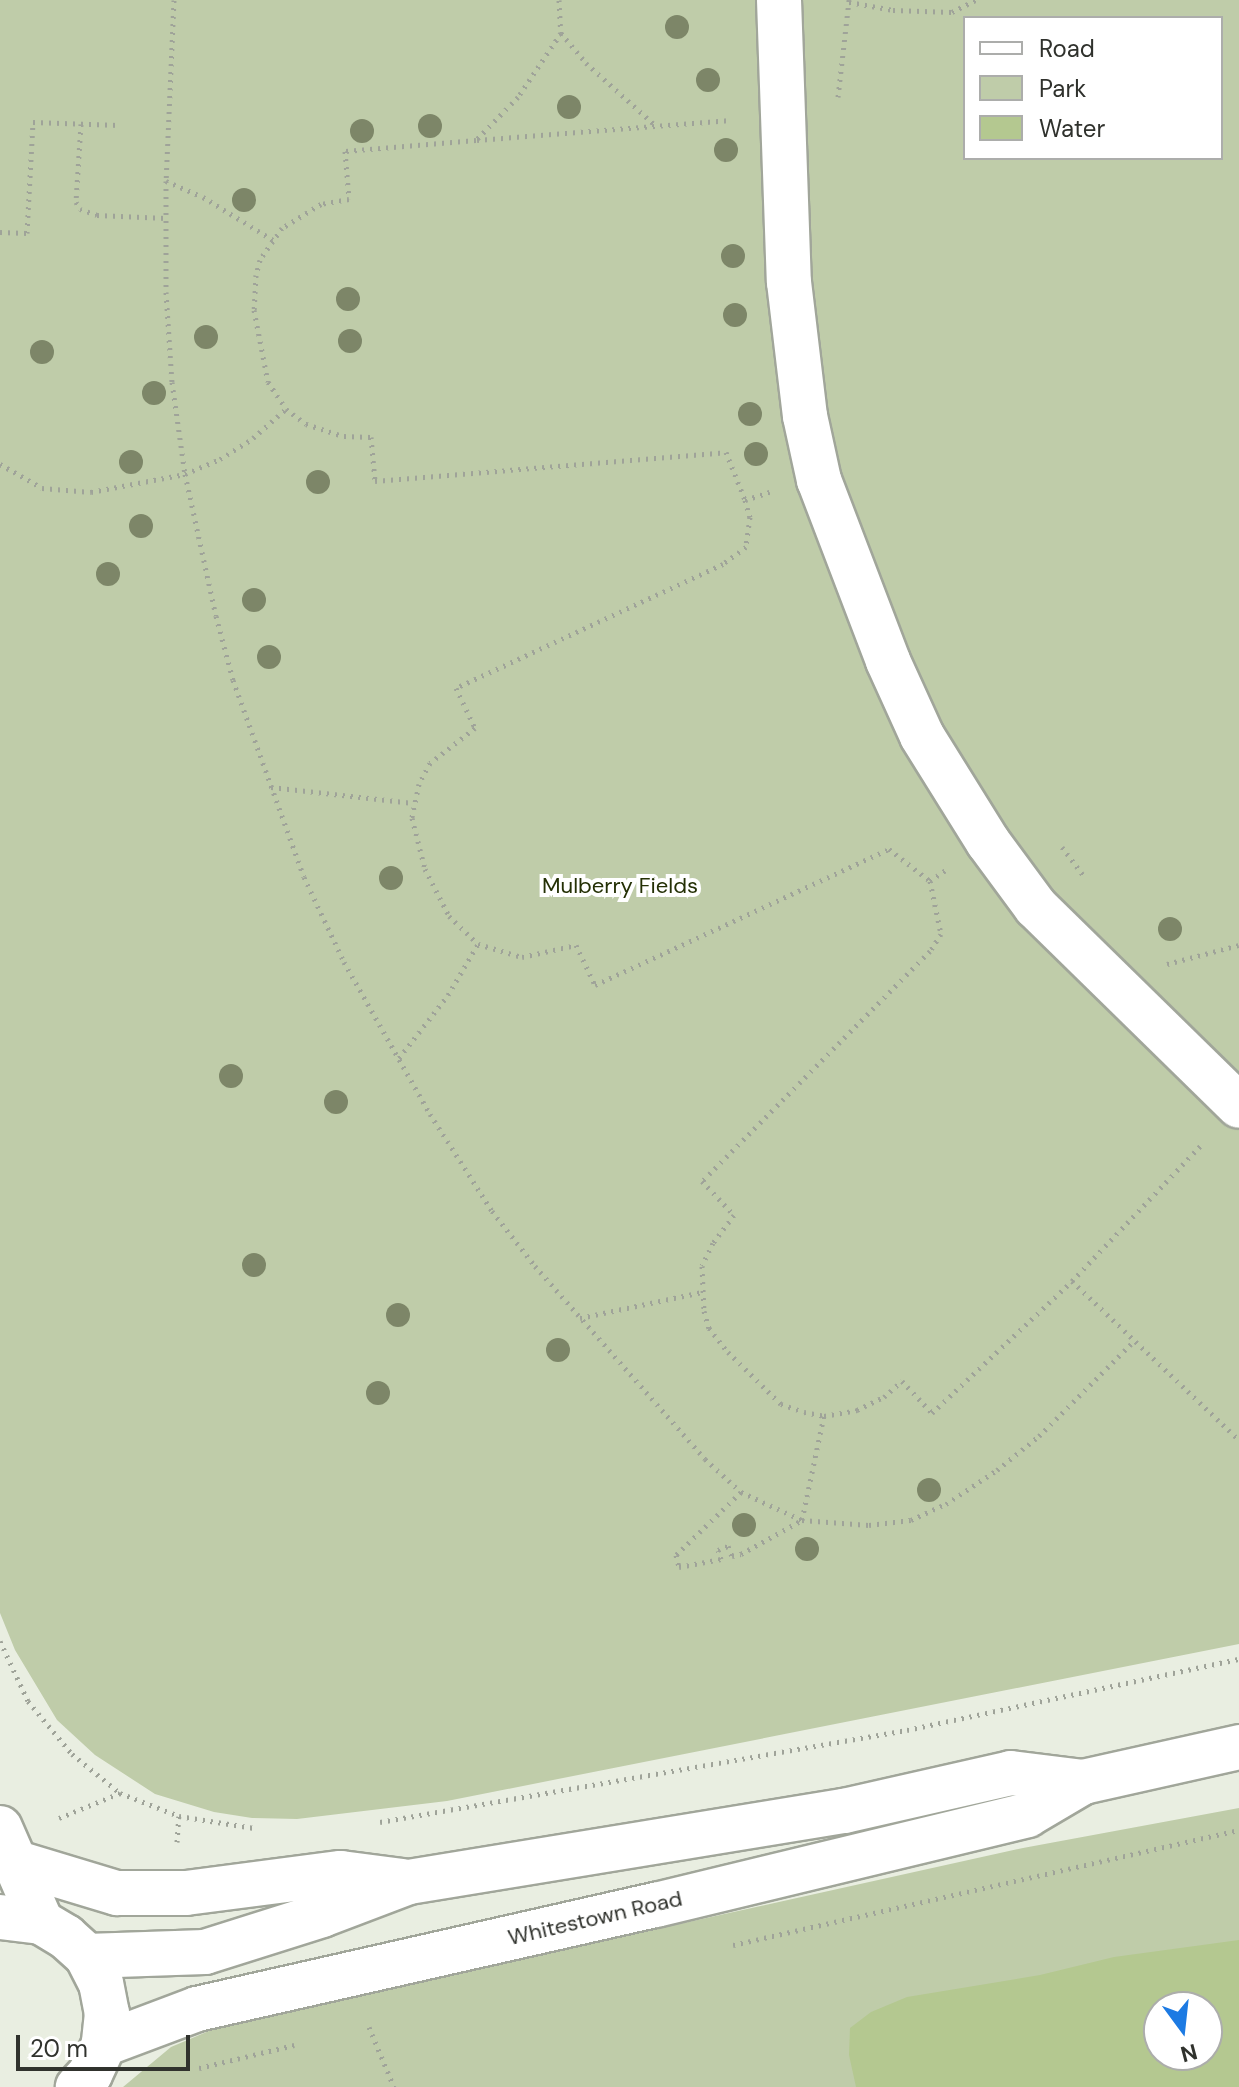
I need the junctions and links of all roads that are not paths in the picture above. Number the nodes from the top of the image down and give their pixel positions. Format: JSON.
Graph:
{"nodes":[{"id":1,"x":773,"y":3,"type":"edge"},
{"id":2,"x":1239,"y":1106,"type":"edge"},
{"id":3,"x":1239,"y":1747,"type":"edge"},
{"id":4,"x":1083,"y":1782,"type":"junction"},
{"id":5,"x":7,"y":1845,"type":"edge"},
{"id":6,"x":409,"y":1882,"type":"junction"},
{"id":7,"x":20,"y":1920,"type":"edge"},
{"id":8,"x":87,"y":1956,"type":"junction"},
{"id":9,"x":104,"y":2044,"type":"junction"},
{"id":10,"x":78,"y":2087,"type":"edge"}],
"edges":[{"from":1,"to":2,"type":"street"},
{"from":3,"to":4,"type":"street","name":"Whitestown Road"},
{"from":4,"to":6,"type":"street","name":"Whitestown Road"},
{"from":4,"to":9,"type":"street","name":"Whitestown Road"},
{"from":5,"to":6,"type":"street","name":"Whitestown Road"},
{"from":5,"to":7,"type":"street"},
{"from":6,"to":8,"type":"street","name":"Whitestown Road"},
{"from":7,"to":8,"type":"street"},
{"from":8,"to":9,"type":"street"},
{"from":9,"to":10,"type":"street"}]}
